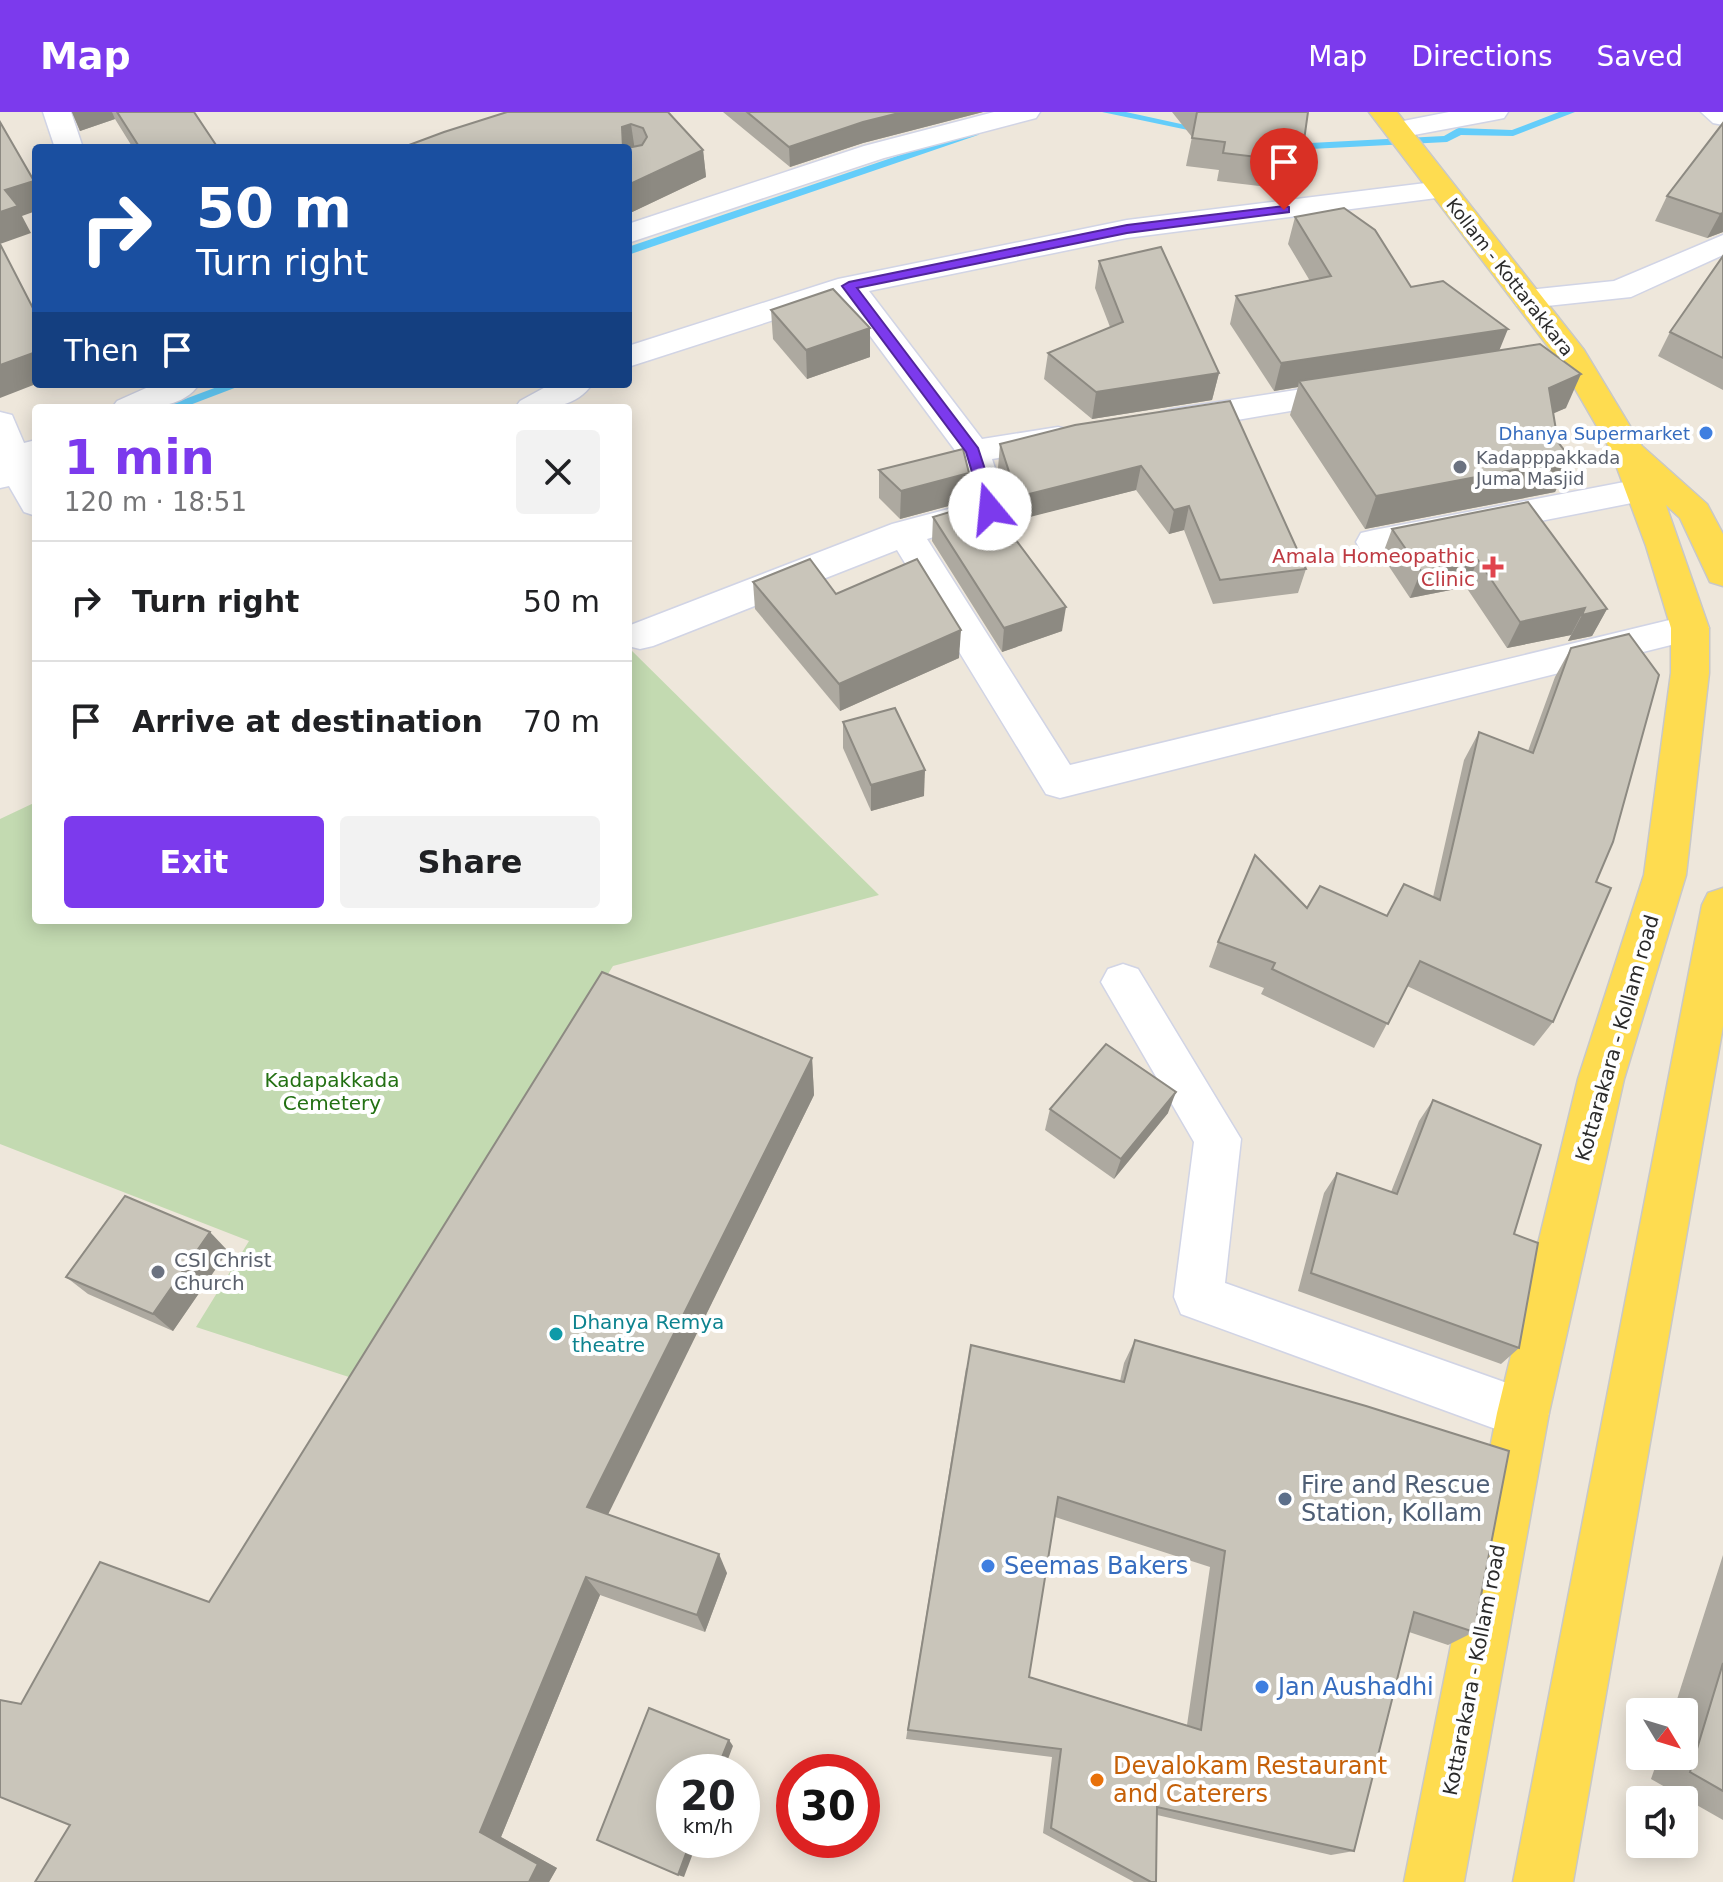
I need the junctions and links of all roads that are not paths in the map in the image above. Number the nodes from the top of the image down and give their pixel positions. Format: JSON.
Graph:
{"nodes":[{"id":1,"x":57,"y":112,"type":"edge"},
{"id":2,"x":1026,"y":112,"type":"edge"},
{"id":3,"x":1494,"y":112,"type":"edge"},
{"id":4,"x":1715,"y":112,"type":"edge"},
{"id":5,"x":1723,"y":117,"type":"edge"},
{"id":6,"x":1390,"y":121,"type":"edge"},
{"id":7,"x":68,"y":144,"type":"edge"},
{"id":8,"x":1442,"y":190,"type":"junction"},
{"id":9,"x":632,"y":233,"type":"edge"},
{"id":10,"x":1723,"y":244,"type":"edge"},
{"id":11,"x":849,"y":286,"type":"junction"},
{"id":12,"x":1528,"y":299,"type":"junction"},
{"id":13,"x":632,"y":356,"type":"edge"},
{"id":14,"x":1384,"y":387,"type":"edge"},
{"id":15,"x":174,"y":388,"type":"edge"},
{"id":16,"x":569,"y":388,"type":"edge"},
{"id":17,"x":138,"y":404,"type":"edge"},
{"id":18,"x":539,"y":404,"type":"edge"},
{"id":19,"x":0,"y":423,"type":"edge"},
{"id":20,"x":1147,"y":424,"type":"edge"},
{"id":21,"x":1083,"y":434,"type":"edge"},
{"id":22,"x":973,"y":451,"type":"junction"},
{"id":23,"x":17,"y":463,"type":"edge"},
{"id":24,"x":1634,"y":470,"type":"junction"},
{"id":25,"x":32,"y":495,"type":"edge"},
{"id":26,"x":1695,"y":512,"type":"junction"},
{"id":27,"x":905,"y":533,"type":"junction"},
{"id":28,"x":1723,"y":534,"type":"edge"},
{"id":29,"x":1374,"y":542,"type":"dead end"},
{"id":30,"x":1723,"y":573,"type":"edge"},
{"id":31,"x":1690,"y":628,"type":"junction"},
{"id":32,"x":640,"y":636,"type":"dead end"},
{"id":33,"x":1723,"y":905,"type":"edge"},
{"id":34,"x":1123,"y":982,"type":"dead end"},
{"id":35,"x":1523,"y":1413,"type":"junction"},
{"id":36,"x":1434,"y":1882,"type":"edge"},
{"id":37,"x":1543,"y":1882,"type":"edge"}],
"edges":[{"from":1,"to":7,"type":"street"},
{"from":2,"to":9,"type":"street"},
{"from":3,"to":6,"type":"street"},
{"from":4,"to":5,"type":"street"},
{"from":6,"to":8,"type":"main road","name":"Kollam - Kottarakkara"},
{"from":8,"to":11,"type":"street"},
{"from":8,"to":12,"type":"main road","name":"Kollam - Kottarakkara"},
{"from":10,"to":12,"type":"street"},
{"from":11,"to":13,"type":"street"},
{"from":11,"to":22,"type":"street"},
{"from":12,"to":24,"type":"main road","name":"Kollam - Kottarakkara"},
{"from":14,"to":20,"type":"street"},
{"from":15,"to":17,"type":"street"},
{"from":16,"to":18,"type":"street"},
{"from":19,"to":23,"type":"street"},
{"from":21,"to":22,"type":"street"},
{"from":22,"to":27,"type":"street"},
{"from":23,"to":25,"type":"street"},
{"from":24,"to":26,"type":"main road"},
{"from":24,"to":29,"type":"street"},
{"from":24,"to":31,"type":"main road","name":"Kottarakara - Kollam road"},
{"from":26,"to":28,"type":"street"},
{"from":26,"to":30,"type":"main road"},
{"from":27,"to":31,"type":"street"},
{"from":27,"to":32,"type":"street"},
{"from":31,"to":35,"type":"main road","name":"Kottarakara - Kollam road"},
{"from":33,"to":37,"type":"main road"},
{"from":34,"to":35,"type":"street"},
{"from":35,"to":36,"type":"main road","name":"Kottarakara - Kollam road"}]}
